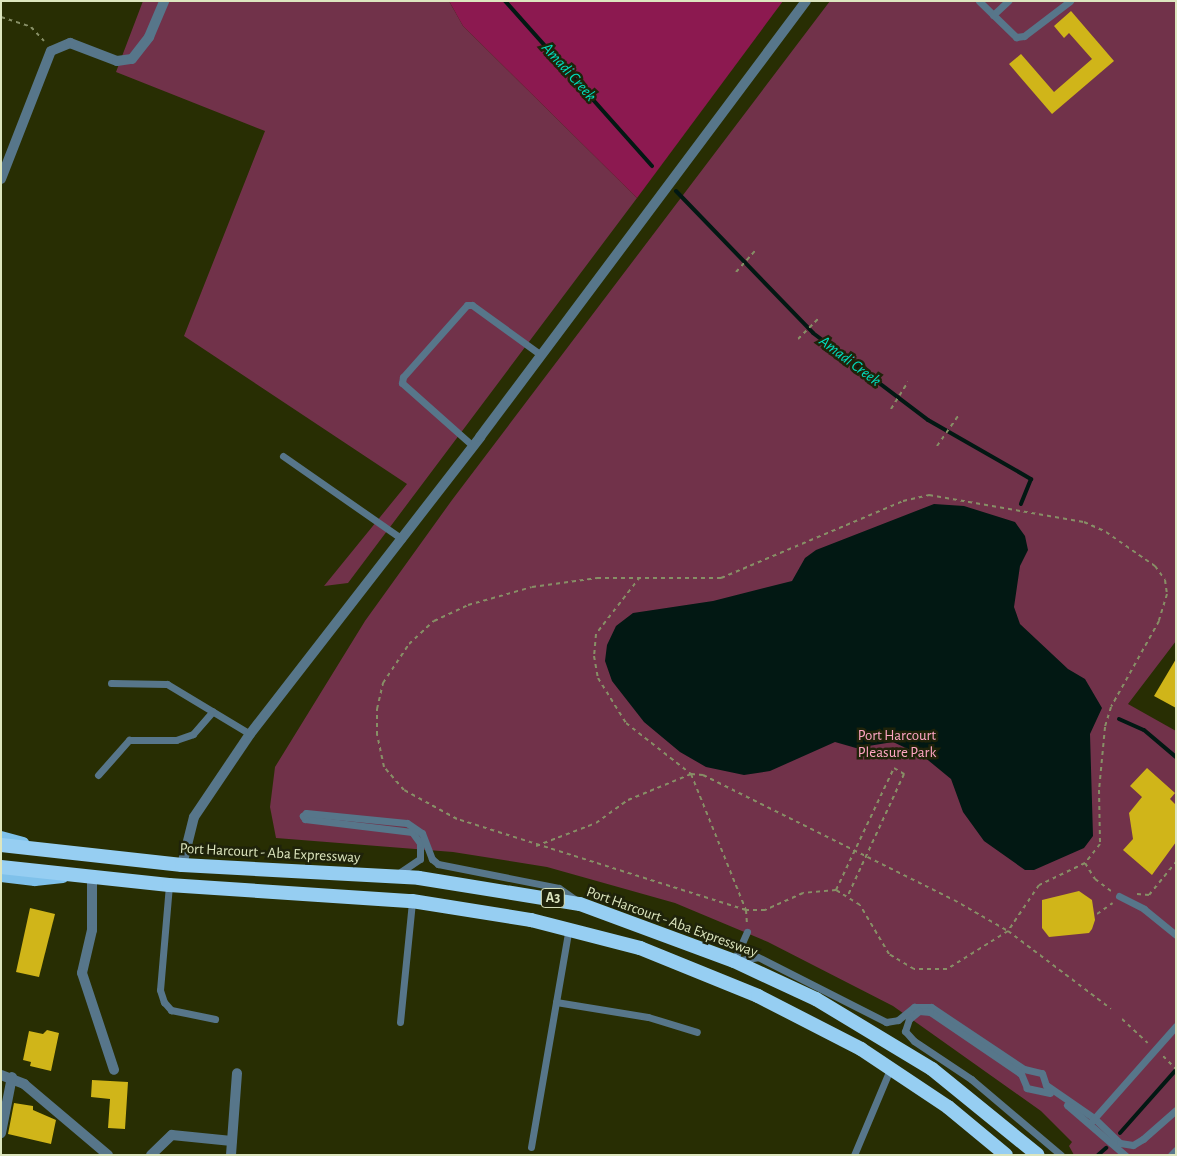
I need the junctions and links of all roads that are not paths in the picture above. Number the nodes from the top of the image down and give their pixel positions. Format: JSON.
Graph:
{"nodes":[{"id":1,"x":164,"y":1,"type":"edge"},
{"id":2,"x":806,"y":1,"type":"edge"},
{"id":3,"x":979,"y":1,"type":"edge"},
{"id":4,"x":1008,"y":1,"type":"edge"},
{"id":5,"x":1070,"y":1,"type":"edge"},
{"id":6,"x":993,"y":15,"type":"junction"},
{"id":7,"x":1,"y":179,"type":"edge"},
{"id":8,"x":541,"y":355,"type":"junction"},
{"id":9,"x":473,"y":446,"type":"junction"},
{"id":10,"x":283,"y":456,"type":"dead end"},
{"id":11,"x":402,"y":539,"type":"junction"},
{"id":12,"x":112,"y":683,"type":"dead end"},
{"id":13,"x":213,"y":711,"type":"junction"},
{"id":14,"x":250,"y":734,"type":"junction"},
{"id":15,"x":98,"y":775,"type":"dead end"},
{"id":16,"x":1,"y":837,"type":"edge"},
{"id":17,"x":1,"y":845,"type":"edge"},
{"id":18,"x":50,"y":850,"type":"junction"},
{"id":19,"x":182,"y":865,"type":"junction"},
{"id":20,"x":1,"y":867,"type":"edge"},
{"id":21,"x":1,"y":876,"type":"edge"},
{"id":22,"x":75,"y":876,"type":"junction"},
{"id":23,"x":392,"y":876,"type":"junction"},
{"id":24,"x":92,"y":877,"type":"junction"},
{"id":25,"x":169,"y":886,"type":"junction"},
{"id":26,"x":1119,"y":896,"type":"road end"},
{"id":27,"x":412,"y":902,"type":"junction"},
{"id":28,"x":583,"y":905,"type":"junction"},
{"id":29,"x":569,"y":928,"type":"junction"},
{"id":30,"x":747,"y":932,"type":"road end"},
{"id":31,"x":1176,"y":935,"type":"edge"},
{"id":32,"x":734,"y":961,"type":"junction"},
{"id":33,"x":556,"y":1002,"type":"junction"},
{"id":34,"x":216,"y":1019,"type":"dead end"},
{"id":35,"x":400,"y":1022,"type":"dead end"},
{"id":36,"x":1176,"y":1026,"type":"edge"},
{"id":37,"x":696,"y":1032,"type":"dead end"},
{"id":38,"x":891,"y":1066,"type":"junction"},
{"id":39,"x":114,"y":1070,"type":"dead end"},
{"id":40,"x":1022,"y":1072,"type":"junction"},
{"id":41,"x":237,"y":1073,"type":"dead end"},
{"id":42,"x":6,"y":1076,"type":"edge"},
{"id":43,"x":1045,"y":1087,"type":"junction"},
{"id":44,"x":1176,"y":1110,"type":"edge"},
{"id":45,"x":1092,"y":1120,"type":"junction"},
{"id":46,"x":1,"y":1133,"type":"edge"},
{"id":47,"x":232,"y":1141,"type":"junction"},
{"id":48,"x":531,"y":1148,"type":"dead end"},
{"id":49,"x":1176,"y":1150,"type":"edge"},
{"id":50,"x":105,"y":1154,"type":"edge"},
{"id":51,"x":151,"y":1155,"type":"edge"},
{"id":52,"x":231,"y":1155,"type":"edge"},
{"id":53,"x":854,"y":1155,"type":"edge"},
{"id":54,"x":1006,"y":1155,"type":"edge"},
{"id":55,"x":1038,"y":1155,"type":"edge"},
{"id":56,"x":1061,"y":1155,"type":"edge"},
{"id":57,"x":1125,"y":1155,"type":"edge"},
{"id":58,"x":1171,"y":1155,"type":"edge"}],
"edges":[{"from":1,"to":7,"type":"street"},
{"from":2,"to":8,"type":"street"},
{"from":3,"to":6,"type":"lane"},
{"from":4,"to":6,"type":"lane"},
{"from":5,"to":6,"type":"lane"},
{"from":8,"to":9,"type":"street"},
{"from":8,"to":9,"type":"lane"},
{"from":9,"to":11,"type":"street"},
{"from":10,"to":11,"type":"lane"},
{"from":11,"to":14,"type":"street"},
{"from":12,"to":13,"type":"lane"},
{"from":13,"to":14,"type":"lane"},
{"from":13,"to":15,"type":"lane"},
{"from":14,"to":19,"type":"street"},
{"from":16,"to":18,"type":"main road"},
{"from":17,"to":18,"type":"highway","name":"Port Harcourt - Aba Expressway","number":"A3"},
{"from":18,"to":19,"type":"highway","name":"Port Harcourt - Aba Expressway","number":"A3"},
{"from":19,"to":23,"type":"highway","name":"Port Harcourt - Aba Expressway","number":"A3"},
{"from":20,"to":22,"type":"highway","number":"A3"},
{"from":21,"to":22,"type":"main road"},
{"from":22,"to":24,"type":"highway","number":"A3"},
{"from":23,"to":28,"type":"highway","name":"Port Harcourt - Aba Expressway","number":"A3"},
{"from":23,"to":28,"type":"lane"},
{"from":24,"to":25,"type":"highway","number":"A3"},
{"from":24,"to":39,"type":"street"},
{"from":25,"to":27,"type":"highway","number":"A3"},
{"from":25,"to":34,"type":"lane"},
{"from":26,"to":31,"type":"lane"},
{"from":27,"to":29,"type":"highway","number":"A3"},
{"from":27,"to":35,"type":"lane"},
{"from":28,"to":32,"type":"highway","name":"Port Harcourt - Aba Expressway","number":"A3"},
{"from":29,"to":33,"type":"lane"},
{"from":29,"to":38,"type":"highway","number":"A3"},
{"from":30,"to":32,"type":"lane"},
{"from":32,"to":40,"type":"lane"},
{"from":32,"to":55,"type":"highway","name":"Port Harcourt - Aba Expressway","number":"A3"},
{"from":33,"to":37,"type":"lane"},
{"from":33,"to":48,"type":"lane"},
{"from":36,"to":45,"type":"lane"},
{"from":38,"to":53,"type":"lane"},
{"from":38,"to":54,"type":"highway","number":"A3"},
{"from":40,"to":43,"type":"lane"},
{"from":40,"to":43,"type":"lane"},
{"from":40,"to":56,"type":"lane"},
{"from":41,"to":47,"type":"street"},
{"from":42,"to":46,"type":"street"},
{"from":42,"to":50,"type":"street"},
{"from":43,"to":45,"type":"lane"},
{"from":44,"to":45,"type":"lane"},
{"from":45,"to":57,"type":"lane"},
{"from":47,"to":51,"type":"street"},
{"from":47,"to":52,"type":"street"},
{"from":49,"to":58,"type":"lane"}]}
